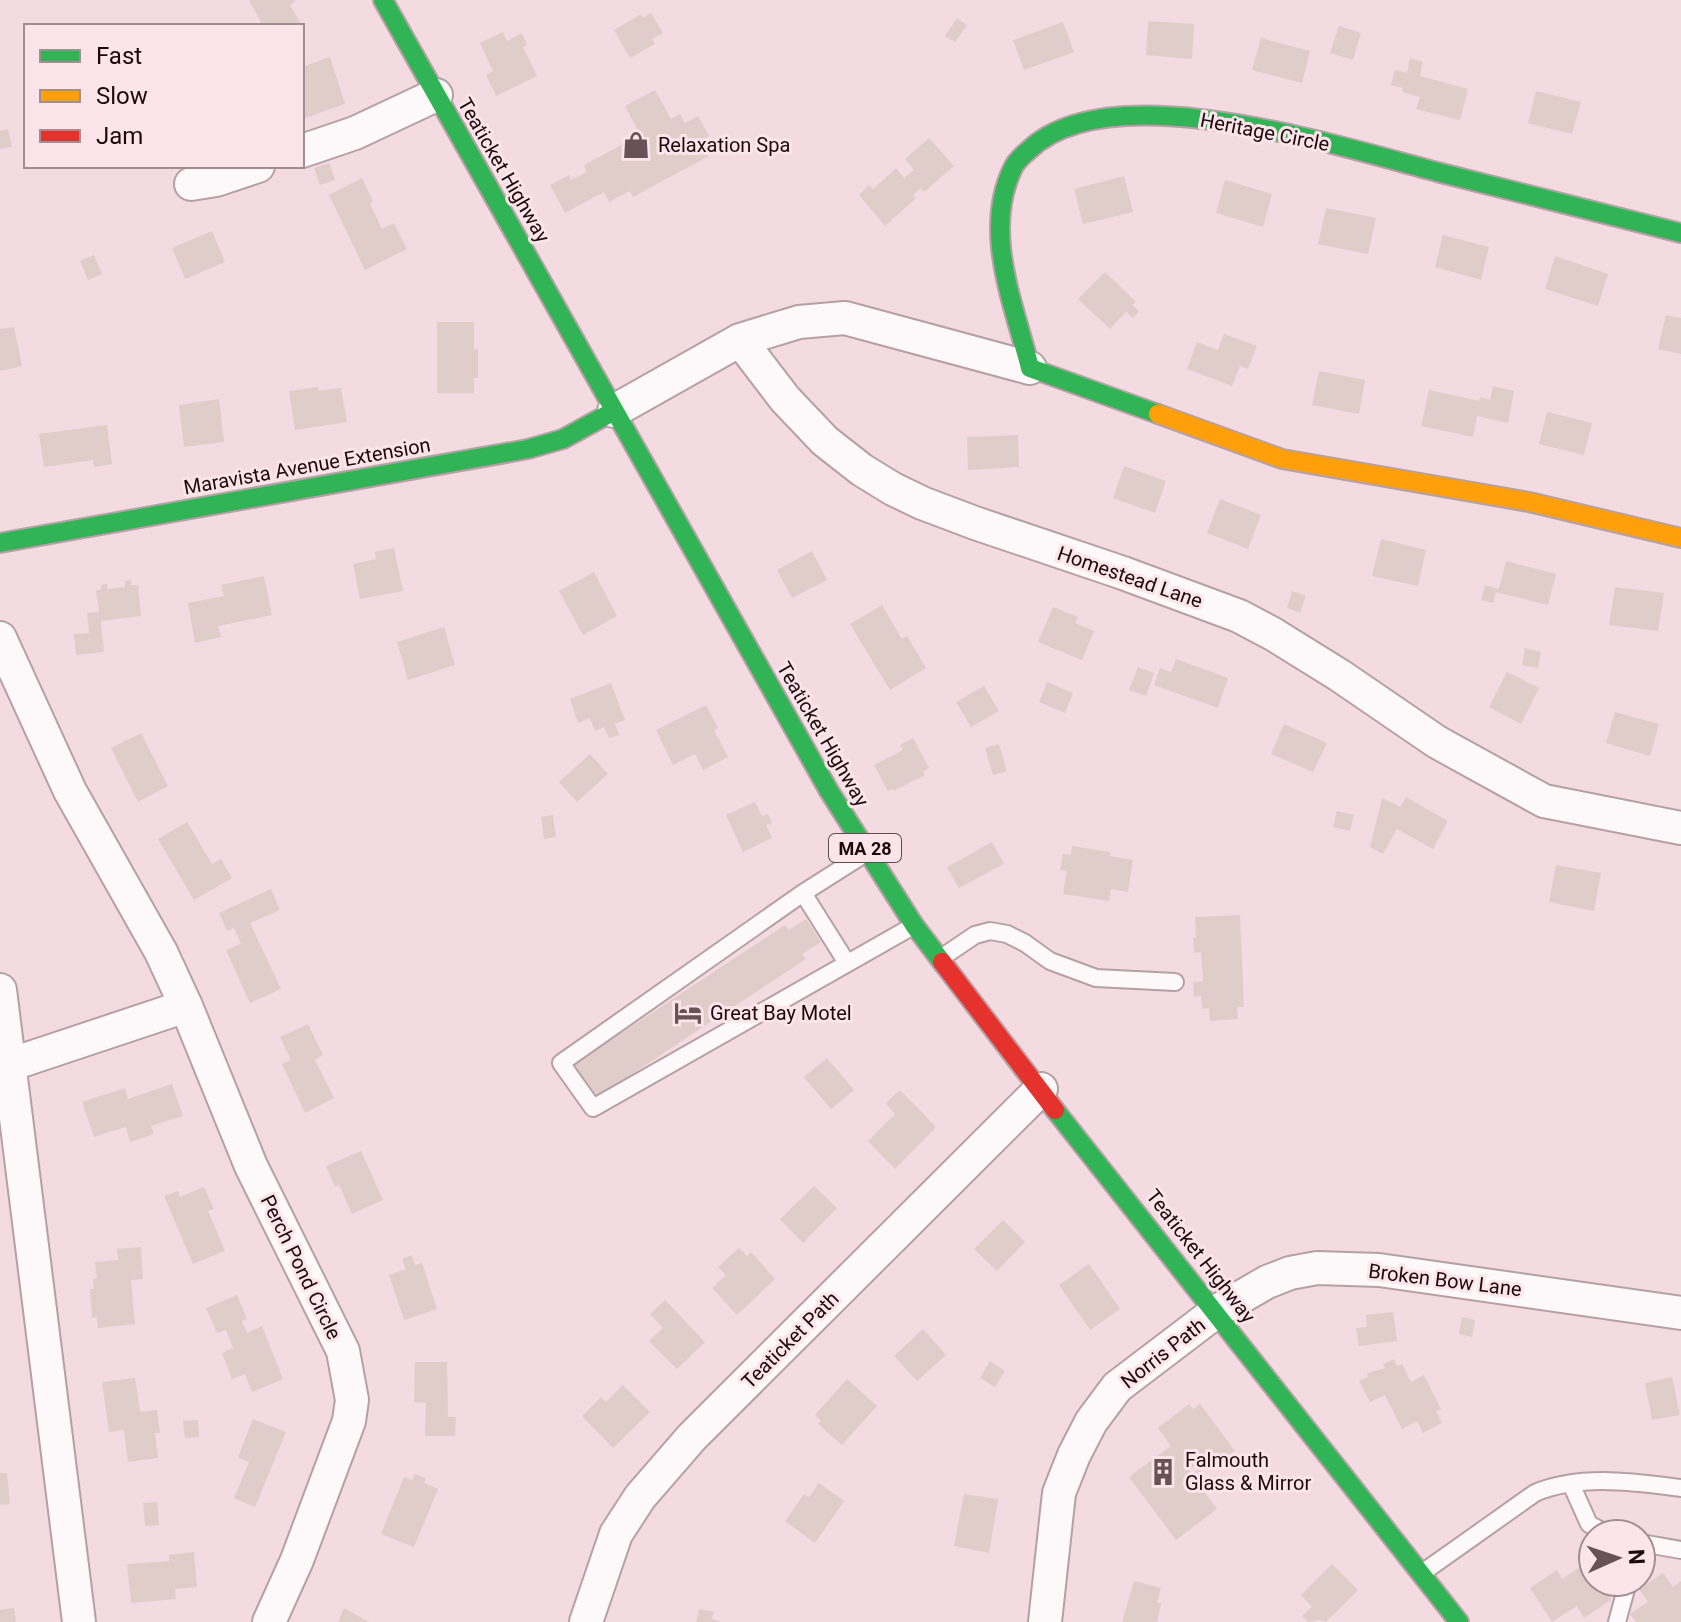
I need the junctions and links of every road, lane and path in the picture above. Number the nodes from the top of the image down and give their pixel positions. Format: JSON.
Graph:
{"nodes":[{"id":1,"x":383,"y":0,"type":"edge"},
{"id":2,"x":436,"y":95,"type":"junction"},
{"id":3,"x":304,"y":150,"type":"edge"},
{"id":4,"x":252,"y":168,"type":"edge"},
{"id":5,"x":191,"y":184,"type":"dead end"},
{"id":6,"x":1681,"y":233,"type":"edge"},
{"id":7,"x":740,"y":340,"type":"junction"},
{"id":8,"x":1030,"y":368,"type":"junction"},
{"id":9,"x":614,"y":411,"type":"junction"},
{"id":10,"x":1681,"y":538,"type":"edge"},
{"id":11,"x":0,"y":543,"type":"edge"},
{"id":12,"x":0,"y":638,"type":"edge"},
{"id":13,"x":1681,"y":828,"type":"edge"},
{"id":14,"x":868,"y":852,"type":"junction"},
{"id":15,"x":803,"y":893,"type":"junction"},
{"id":16,"x":914,"y":925,"type":"junction"},
{"id":17,"x":940,"y":958,"type":"junction"},
{"id":18,"x":847,"y":963,"type":"junction"},
{"id":19,"x":1175,"y":982,"type":"dead end"},
{"id":20,"x":0,"y":990,"type":"edge"},
{"id":21,"x":186,"y":1006,"type":"junction"},
{"id":22,"x":9,"y":1065,"type":"junction"},
{"id":23,"x":1041,"y":1089,"type":"junction"},
{"id":24,"x":1217,"y":1311,"type":"junction"},
{"id":25,"x":1681,"y":1313,"type":"edge"},
{"id":26,"x":1571,"y":1484,"type":"junction"},
{"id":27,"x":1681,"y":1488,"type":"edge"},
{"id":28,"x":1586,"y":1518,"type":"edge"},
{"id":29,"x":1657,"y":1546,"type":"edge"},
{"id":30,"x":1681,"y":1550,"type":"edge"},
{"id":31,"x":1420,"y":1573,"type":"junction"},
{"id":32,"x":1624,"y":1598,"type":"edge"},
{"id":33,"x":79,"y":1622,"type":"edge"},
{"id":34,"x":269,"y":1622,"type":"edge"},
{"id":35,"x":586,"y":1622,"type":"edge"},
{"id":36,"x":1045,"y":1622,"type":"edge"},
{"id":37,"x":1459,"y":1622,"type":"edge"},
{"id":38,"x":1617,"y":1622,"type":"edge"}],
"edges":[{"from":1,"to":2,"type":"main road","name":"Teaticket Highway","number":"MA 28"},
{"from":2,"to":3,"type":"street"},
{"from":2,"to":9,"type":"main road","name":"Teaticket Highway","number":"MA 28"},
{"from":4,"to":5,"type":"street"},
{"from":6,"to":8,"type":"main road","name":"Heritage Circle"},
{"from":7,"to":8,"type":"street"},
{"from":7,"to":9,"type":"street"},
{"from":7,"to":13,"type":"street","name":"Homestead Lane"},
{"from":8,"to":10,"type":"main road"},
{"from":9,"to":11,"type":"main road","name":"Maravista Avenue Extension"},
{"from":9,"to":14,"type":"main road","name":"Teaticket Highway","number":"MA 28"},
{"from":12,"to":21,"type":"street","name":"Perch Pond Circle"},
{"from":14,"to":15,"type":"lane"},
{"from":14,"to":16,"type":"main road","name":"Teaticket Highway","number":"MA 28"},
{"from":15,"to":18,"type":"lane"},
{"from":15,"to":18,"type":"lane"},
{"from":16,"to":17,"type":"main road","name":"Teaticket Highway","number":"MA 28"},
{"from":16,"to":18,"type":"lane"},
{"from":17,"to":19,"type":"lane"},
{"from":17,"to":23,"type":"main road","name":"Teaticket Highway","number":"MA 28"},
{"from":20,"to":22,"type":"street"},
{"from":21,"to":22,"type":"street"},
{"from":21,"to":34,"type":"street","name":"Perch Pond Circle"},
{"from":22,"to":33,"type":"street"},
{"from":23,"to":24,"type":"main road","name":"Teaticket Highway","number":"MA 28"},
{"from":23,"to":35,"type":"street","name":"Teaticket Path"},
{"from":24,"to":25,"type":"street","name":"Broken Bow Lane"},
{"from":24,"to":31,"type":"main road","name":"Teaticket Highway","number":"MA 28"},
{"from":24,"to":36,"type":"street","name":"Norris Path"},
{"from":26,"to":27,"type":"lane"},
{"from":26,"to":28,"type":"lane"},
{"from":26,"to":31,"type":"lane"},
{"from":29,"to":30,"type":"lane"},
{"from":31,"to":37,"type":"main road","name":"Teaticket Highway","number":"MA 28"},
{"from":32,"to":38,"type":"lane"}]}
